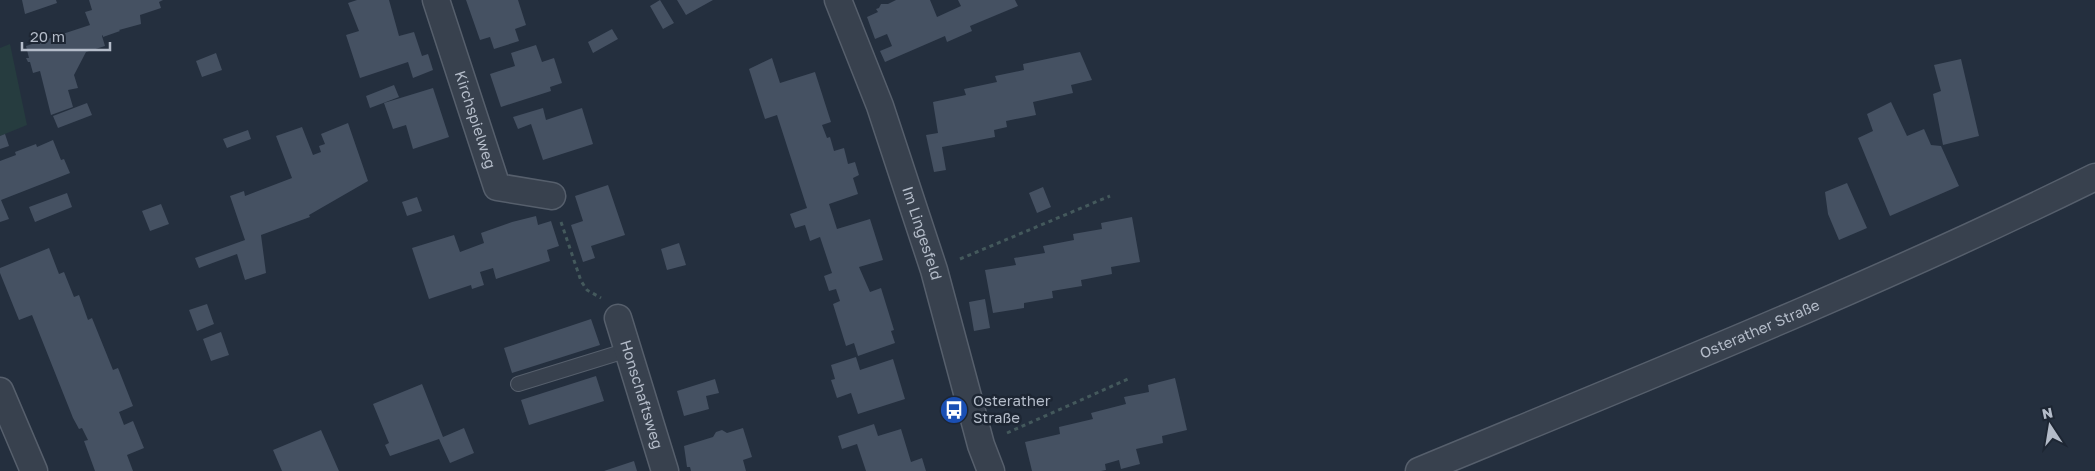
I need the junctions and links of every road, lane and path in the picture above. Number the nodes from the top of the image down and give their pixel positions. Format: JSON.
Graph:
{"nodes":[{"id":1,"x":436,"y":0,"type":"edge"},
{"id":2,"x":838,"y":0,"type":"edge"},
{"id":3,"x":2095,"y":177,"type":"edge"},
{"id":4,"x":552,"y":196,"type":"joint"},
{"id":5,"x":1110,"y":196,"type":"dead end"},
{"id":6,"x":934,"y":270,"type":"junction"},
{"id":7,"x":618,"y":318,"type":"joint"},
{"id":8,"x":628,"y":350,"type":"junction"},
{"id":9,"x":1128,"y":379,"type":"dead end"},
{"id":10,"x":518,"y":384,"type":"dead end"},
{"id":11,"x":0,"y":391,"type":"edge"},
{"id":12,"x":981,"y":444,"type":"junction"},
{"id":13,"x":34,"y":471,"type":"edge"},
{"id":14,"x":665,"y":471,"type":"edge"},
{"id":15,"x":991,"y":471,"type":"edge"},
{"id":16,"x":1419,"y":471,"type":"edge"}],
"edges":[{"from":1,"to":4,"type":"street","name":"Kirchspielweg"},
{"from":2,"to":6,"type":"street","name":"Im Lingesfeld"},
{"from":3,"to":16,"type":"street","name":"Osterather Straße"},
{"from":4,"to":7,"type":"path"},
{"from":5,"to":6,"type":"path"},
{"from":6,"to":12,"type":"street","name":"Im Lingesfeld"},
{"from":7,"to":8,"type":"street","name":"Honschaftsweg"},
{"from":8,"to":10,"type":"lane"},
{"from":8,"to":14,"type":"street","name":"Honschaftsweg"},
{"from":9,"to":12,"type":"path"},
{"from":11,"to":13,"type":"street"},
{"from":12,"to":15,"type":"street","name":"Im Lingesfeld"}]}
